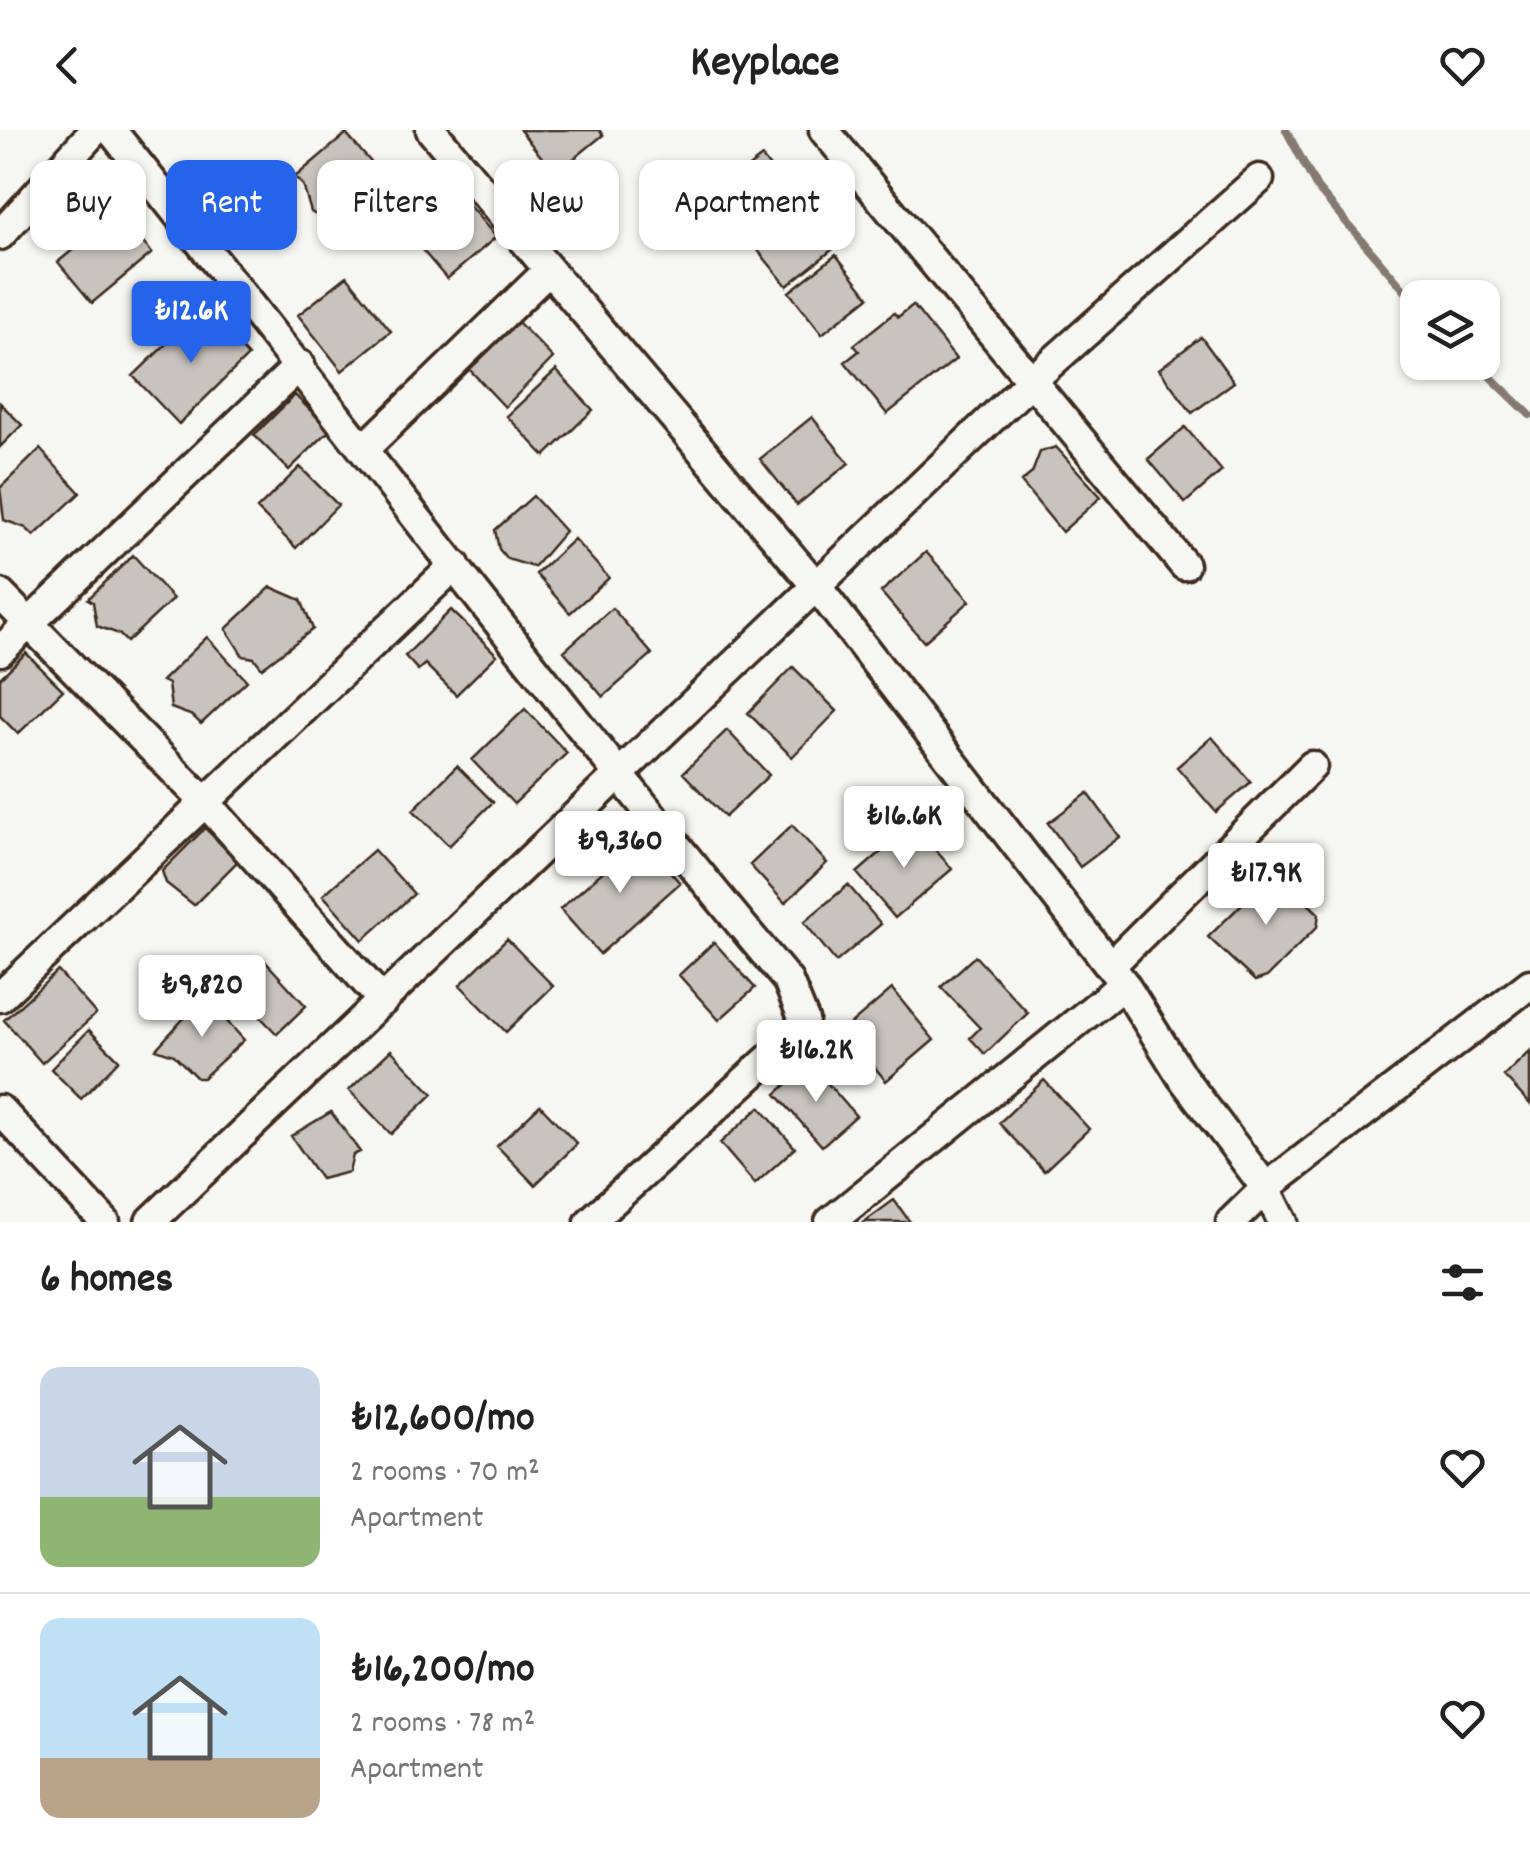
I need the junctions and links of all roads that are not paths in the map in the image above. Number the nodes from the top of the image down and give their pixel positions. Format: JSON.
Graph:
{"nodes":[{"id":1,"x":95,"y":130,"type":"edge"},
{"id":2,"x":111,"y":130,"type":"edge"},
{"id":3,"x":431,"y":130,"type":"edge"},
{"id":4,"x":824,"y":130,"type":"edge"},
{"id":5,"x":1259,"y":179,"type":"dead end"},
{"id":6,"x":0,"y":235,"type":"edge"},
{"id":7,"x":549,"y":270,"type":"junction"},
{"id":8,"x":300,"y":365,"type":"junction"},
{"id":9,"x":1031,"y":380,"type":"junction"},
{"id":10,"x":364,"y":448,"type":"junction"},
{"id":11,"x":455,"y":565,"type":"junction"},
{"id":12,"x":1184,"y":565,"type":"dead end"},
{"id":13,"x":817,"y":587,"type":"junction"},
{"id":14,"x":0,"y":594,"type":"edge"},
{"id":15,"x":28,"y":622,"type":"junction"},
{"id":16,"x":0,"y":650,"type":"edge"},
{"id":17,"x":1312,"y":766,"type":"dead end"},
{"id":18,"x":618,"y":778,"type":"junction"},
{"id":19,"x":208,"y":804,"type":"junction"},
{"id":20,"x":1117,"y":975,"type":"junction"},
{"id":21,"x":1530,"y":984,"type":"edge"},
{"id":22,"x":0,"y":997,"type":"edge"},
{"id":23,"x":383,"y":1000,"type":"junction"},
{"id":24,"x":0,"y":1110,"type":"edge"},
{"id":25,"x":1266,"y":1188,"type":"junction"},
{"id":26,"x":106,"y":1222,"type":"edge"},
{"id":27,"x":150,"y":1222,"type":"edge"},
{"id":28,"x":590,"y":1222,"type":"edge"},
{"id":29,"x":830,"y":1222,"type":"edge"},
{"id":30,"x":1231,"y":1222,"type":"edge"},
{"id":31,"x":1283,"y":1222,"type":"edge"}],
"edges":[{"from":1,"to":6,"type":"street"},
{"from":2,"to":8,"type":"street"},
{"from":3,"to":7,"type":"street"},
{"from":4,"to":9,"type":"street"},
{"from":5,"to":9,"type":"street"},
{"from":7,"to":10,"type":"street"},
{"from":7,"to":13,"type":"street"},
{"from":8,"to":10,"type":"street"},
{"from":8,"to":15,"type":"street"},
{"from":9,"to":12,"type":"street"},
{"from":9,"to":13,"type":"street"},
{"from":10,"to":11,"type":"street"},
{"from":11,"to":18,"type":"street"},
{"from":11,"to":19,"type":"street"},
{"from":13,"to":18,"type":"street"},
{"from":13,"to":20,"type":"street"},
{"from":14,"to":15,"type":"street"},
{"from":15,"to":16,"type":"street"},
{"from":15,"to":19,"type":"street"},
{"from":17,"to":20,"type":"street"},
{"from":18,"to":23,"type":"street"},
{"from":18,"to":28,"type":"street"},
{"from":19,"to":22,"type":"street"},
{"from":19,"to":23,"type":"street"},
{"from":20,"to":25,"type":"street"},
{"from":20,"to":29,"type":"street"},
{"from":21,"to":25,"type":"street"},
{"from":23,"to":27,"type":"street"},
{"from":24,"to":26,"type":"street"},
{"from":25,"to":30,"type":"street"},
{"from":25,"to":31,"type":"street"}]}
